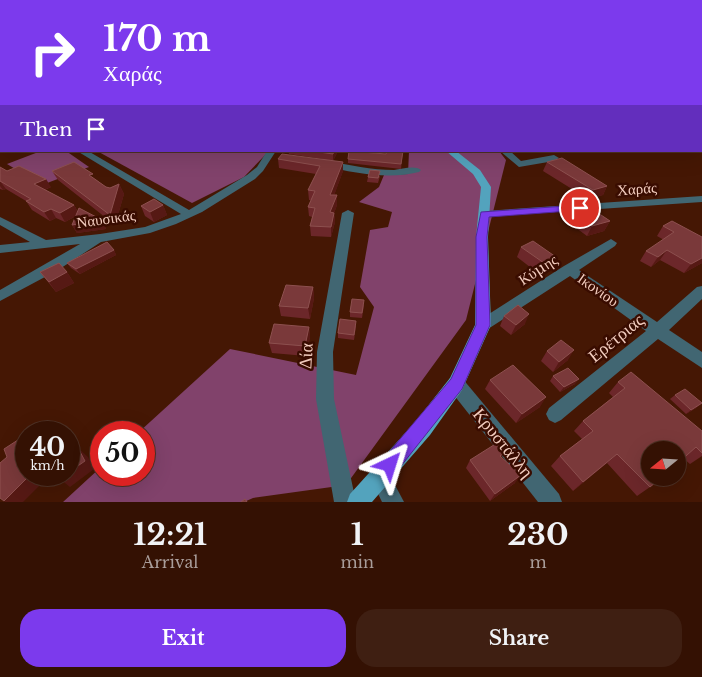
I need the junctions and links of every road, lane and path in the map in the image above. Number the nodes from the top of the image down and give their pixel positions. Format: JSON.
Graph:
{"nodes":[{"id":1,"x":83,"y":152,"type":"edge"},
{"id":2,"x":451,"y":152,"type":"edge"},
{"id":3,"x":505,"y":152,"type":"edge"},
{"id":4,"x":272,"y":155,"type":"edge"},
{"id":5,"x":554,"y":158,"type":"edge"},
{"id":6,"x":316,"y":163,"type":"edge"},
{"id":7,"x":416,"y":170,"type":"dead end"},
{"id":8,"x":702,"y":199,"type":"edge"},
{"id":9,"x":211,"y":202,"type":"junction"},
{"id":10,"x":184,"y":211,"type":"junction"},
{"id":11,"x":348,"y":213,"type":"dead end"},
{"id":12,"x":484,"y":214,"type":"junction"},
{"id":13,"x":0,"y":220,"type":"edge"},
{"id":14,"x":172,"y":222,"type":"junction"},
{"id":15,"x":100,"y":238,"type":"junction"},
{"id":16,"x":42,"y":243,"type":"junction"},
{"id":17,"x":611,"y":243,"type":"dead end"},
{"id":18,"x":0,"y":249,"type":"edge"},
{"id":19,"x":568,"y":269,"type":"junction"},
{"id":20,"x":702,"y":291,"type":"edge"},
{"id":21,"x":0,"y":296,"type":"edge"},
{"id":22,"x":483,"y":325,"type":"junction"},
{"id":23,"x":657,"y":331,"type":"junction"},
{"id":24,"x":702,"y":361,"type":"edge"},
{"id":25,"x":456,"y":384,"type":"junction"},
{"id":26,"x":555,"y":414,"type":"dead end"},
{"id":27,"x":380,"y":477,"type":"junction"},
{"id":28,"x":345,"y":502,"type":"edge"},
{"id":29,"x":358,"y":502,"type":"edge"},
{"id":30,"x":393,"y":502,"type":"edge"},
{"id":31,"x":550,"y":502,"type":"edge"}],
"edges":[{"from":1,"to":10,"type":"street"},
{"from":2,"to":12,"type":"main road"},
{"from":3,"to":5,"type":"street"},
{"from":4,"to":9,"type":"street"},
{"from":6,"to":7,"type":"street"},
{"from":8,"to":12,"type":"street","name":"Χαράς"},
{"from":9,"to":10,"type":"street"},
{"from":9,"to":14,"type":"street","name":"Ναυσικάς"},
{"from":10,"to":14,"type":"street"},
{"from":11,"to":28,"type":"street","name":"Δία"},
{"from":12,"to":22,"type":"main road"},
{"from":13,"to":16,"type":"street"},
{"from":14,"to":15,"type":"street","name":"Ναυσικάς"},
{"from":15,"to":16,"type":"street","name":"Ναυσικάς"},
{"from":15,"to":21,"type":"street"},
{"from":16,"to":18,"type":"street","name":"Ναυσικάς"},
{"from":17,"to":19,"type":"street","name":"Κύμης"},
{"from":19,"to":22,"type":"street","name":"Κύμης"},
{"from":19,"to":23,"type":"street","name":"Ικονίου"},
{"from":20,"to":23,"type":"street","name":"Ερέτριας"},
{"from":22,"to":25,"type":"main road"},
{"from":23,"to":24,"type":"street","name":"Ικονίου"},
{"from":23,"to":26,"type":"street","name":"Ερέτριας"},
{"from":25,"to":27,"type":"main road"},
{"from":25,"to":31,"type":"street","name":"Κρυστάλλη"},
{"from":27,"to":29,"type":"main road"},
{"from":27,"to":30,"type":"street"}]}
